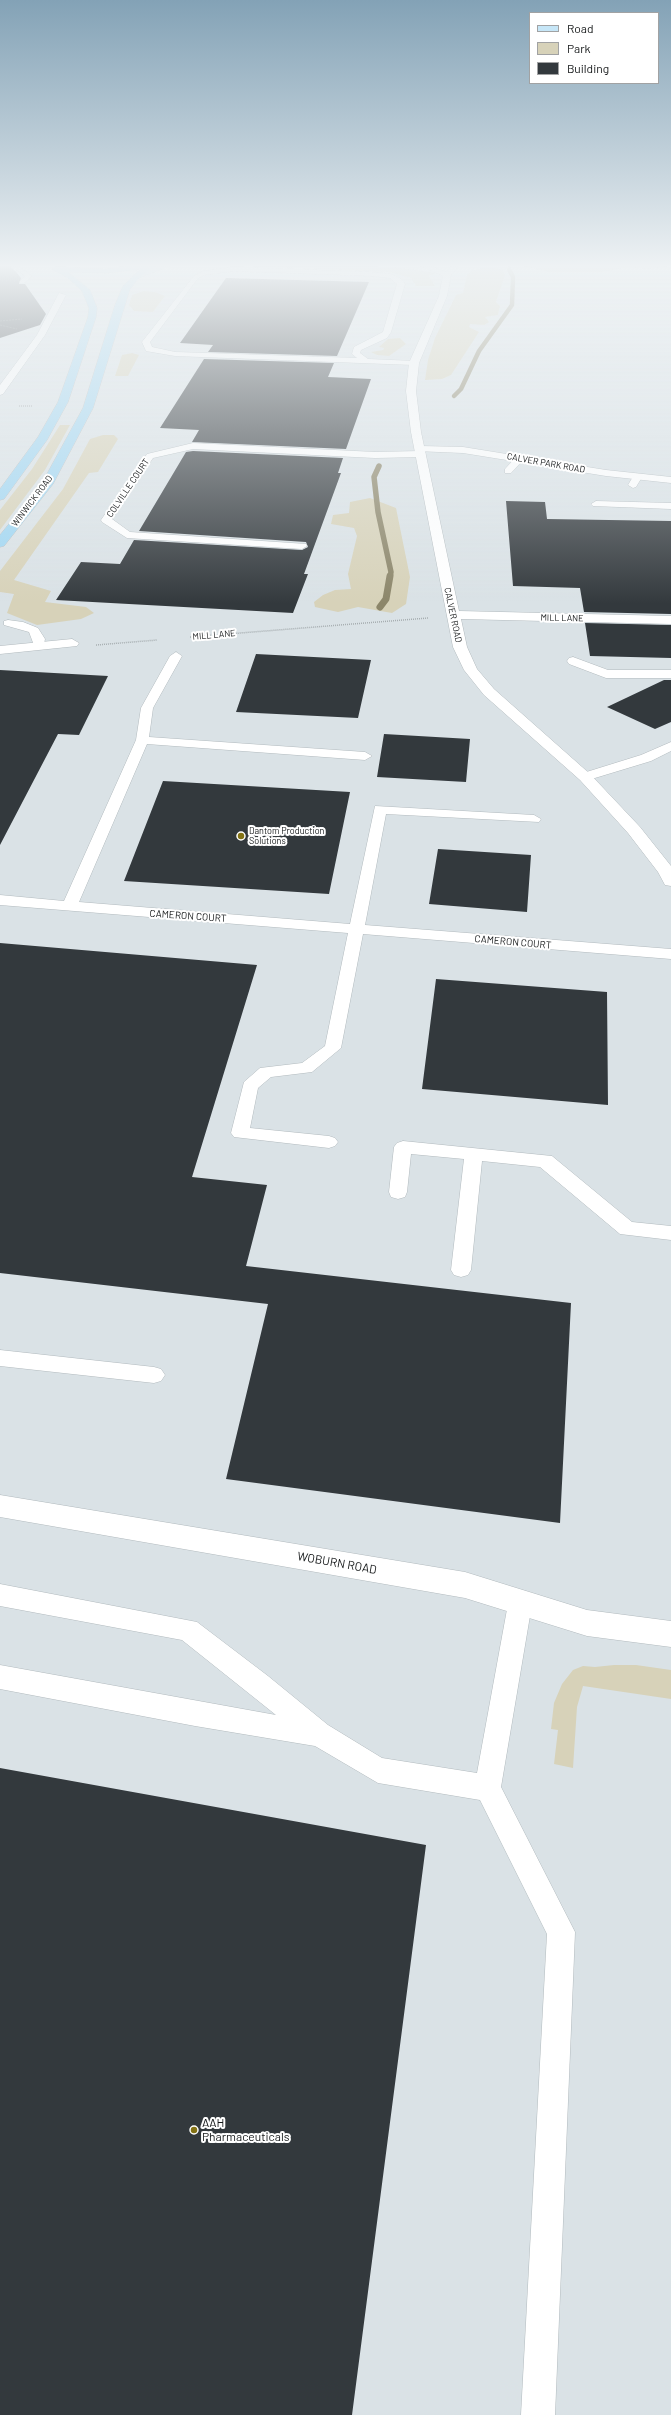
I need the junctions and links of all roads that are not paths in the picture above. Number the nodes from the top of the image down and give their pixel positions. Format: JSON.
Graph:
{"nodes":[{"id":1,"x":10,"y":379,"type":"edge"},
{"id":2,"x":71,"y":379,"type":"edge"},
{"id":3,"x":97,"y":379,"type":"edge"},
{"id":4,"x":412,"y":379,"type":"edge"},
{"id":5,"x":0,"y":392,"type":"edge"},
{"id":6,"x":421,"y":451,"type":"junction"},
{"id":7,"x":519,"y":459,"type":"junction"},
{"id":8,"x":508,"y":471,"type":"dead end"},
{"id":9,"x":671,"y":480,"type":"edge"},
{"id":10,"x":0,"y":497,"type":"edge"},
{"id":11,"x":596,"y":504,"type":"dead end"},
{"id":12,"x":671,"y":506,"type":"edge"},
{"id":13,"x":0,"y":543,"type":"edge"},
{"id":14,"x":302,"y":546,"type":"dead end"},
{"id":15,"x":453,"y":615,"type":"junction"},
{"id":16,"x":671,"y":620,"type":"edge"},
{"id":17,"x":8,"y":623,"type":"dead end"},
{"id":18,"x":72,"y":643,"type":"road end"},
{"id":19,"x":39,"y":646,"type":"junction"},
{"id":20,"x":0,"y":650,"type":"edge"},
{"id":21,"x":176,"y":656,"type":"dead end"},
{"id":22,"x":573,"y":661,"type":"dead end"},
{"id":23,"x":671,"y":674,"type":"edge"},
{"id":24,"x":142,"y":740,"type":"junction"},
{"id":25,"x":671,"y":746,"type":"edge"},
{"id":26,"x":365,"y":756,"type":"dead end"},
{"id":27,"x":585,"y":777,"type":"junction"},
{"id":28,"x":534,"y":819,"type":"dead end"},
{"id":29,"x":671,"y":880,"type":"edge"},
{"id":30,"x":0,"y":900,"type":"edge"},
{"id":31,"x":69,"y":907,"type":"junction"},
{"id":32,"x":356,"y":928,"type":"junction"},
{"id":33,"x":671,"y":954,"type":"edge"},
{"id":34,"x":329,"y":1142,"type":"dead end"},
{"id":35,"x":474,"y":1154,"type":"junction"},
{"id":36,"x":398,"y":1192,"type":"dead end"},
{"id":37,"x":671,"y":1234,"type":"edge"},
{"id":38,"x":461,"y":1270,"type":"dead end"},
{"id":39,"x":0,"y":1358,"type":"edge"},
{"id":40,"x":154,"y":1375,"type":"dead end"},
{"id":41,"x":0,"y":1506,"type":"edge"},
{"id":42,"x":0,"y":1595,"type":"edge"},
{"id":43,"x":520,"y":1604,"type":"junction"},
{"id":44,"x":671,"y":1634,"type":"edge"},
{"id":45,"x":0,"y":1678,"type":"edge"},
{"id":46,"x":319,"y":1734,"type":"junction"},
{"id":47,"x":488,"y":1788,"type":"junction"},
{"id":48,"x":538,"y":2415,"type":"edge"}],
"edges":[{"from":1,"to":5,"type":"street"},
{"from":2,"to":10,"type":"highway"},
{"from":3,"to":13,"type":"highway","name":"WINWICK ROAD"},
{"from":4,"to":6,"type":"street","name":"CALVER ROAD"},
{"from":6,"to":7,"type":"street","name":"CALVER PARK ROAD"},
{"from":6,"to":14,"type":"lane","name":"COLVILLE COURT"},
{"from":6,"to":15,"type":"street","name":"CALVER ROAD"},
{"from":7,"to":8,"type":"lane"},
{"from":7,"to":9,"type":"street","name":"CALVER PARK ROAD"},
{"from":11,"to":12,"type":"lane"},
{"from":15,"to":16,"type":"street","name":"MILL LANE"},
{"from":15,"to":27,"type":"street","name":"CALVER ROAD"},
{"from":17,"to":19,"type":"lane"},
{"from":18,"to":19,"type":"street"},
{"from":19,"to":20,"type":"street"},
{"from":21,"to":24,"type":"lane"},
{"from":22,"to":23,"type":"lane"},
{"from":24,"to":26,"type":"lane"},
{"from":24,"to":31,"type":"lane"},
{"from":25,"to":27,"type":"lane"},
{"from":27,"to":29,"type":"street","name":"CALVER ROAD"},
{"from":28,"to":32,"type":"lane"},
{"from":30,"to":31,"type":"lane","name":"CAMERON COURT"},
{"from":31,"to":32,"type":"lane","name":"CAMERON COURT"},
{"from":32,"to":33,"type":"lane","name":"CAMERON COURT"},
{"from":32,"to":34,"type":"lane"},
{"from":35,"to":36,"type":"lane"},
{"from":35,"to":37,"type":"lane"},
{"from":35,"to":38,"type":"lane"},
{"from":39,"to":40,"type":"lane"},
{"from":41,"to":43,"type":"street","name":"WOBURN ROAD"},
{"from":42,"to":46,"type":"lane"},
{"from":43,"to":44,"type":"street","name":"WOBURN ROAD"},
{"from":43,"to":47,"type":"lane"},
{"from":45,"to":46,"type":"lane"},
{"from":46,"to":47,"type":"lane"},
{"from":47,"to":48,"type":"lane"}]}
